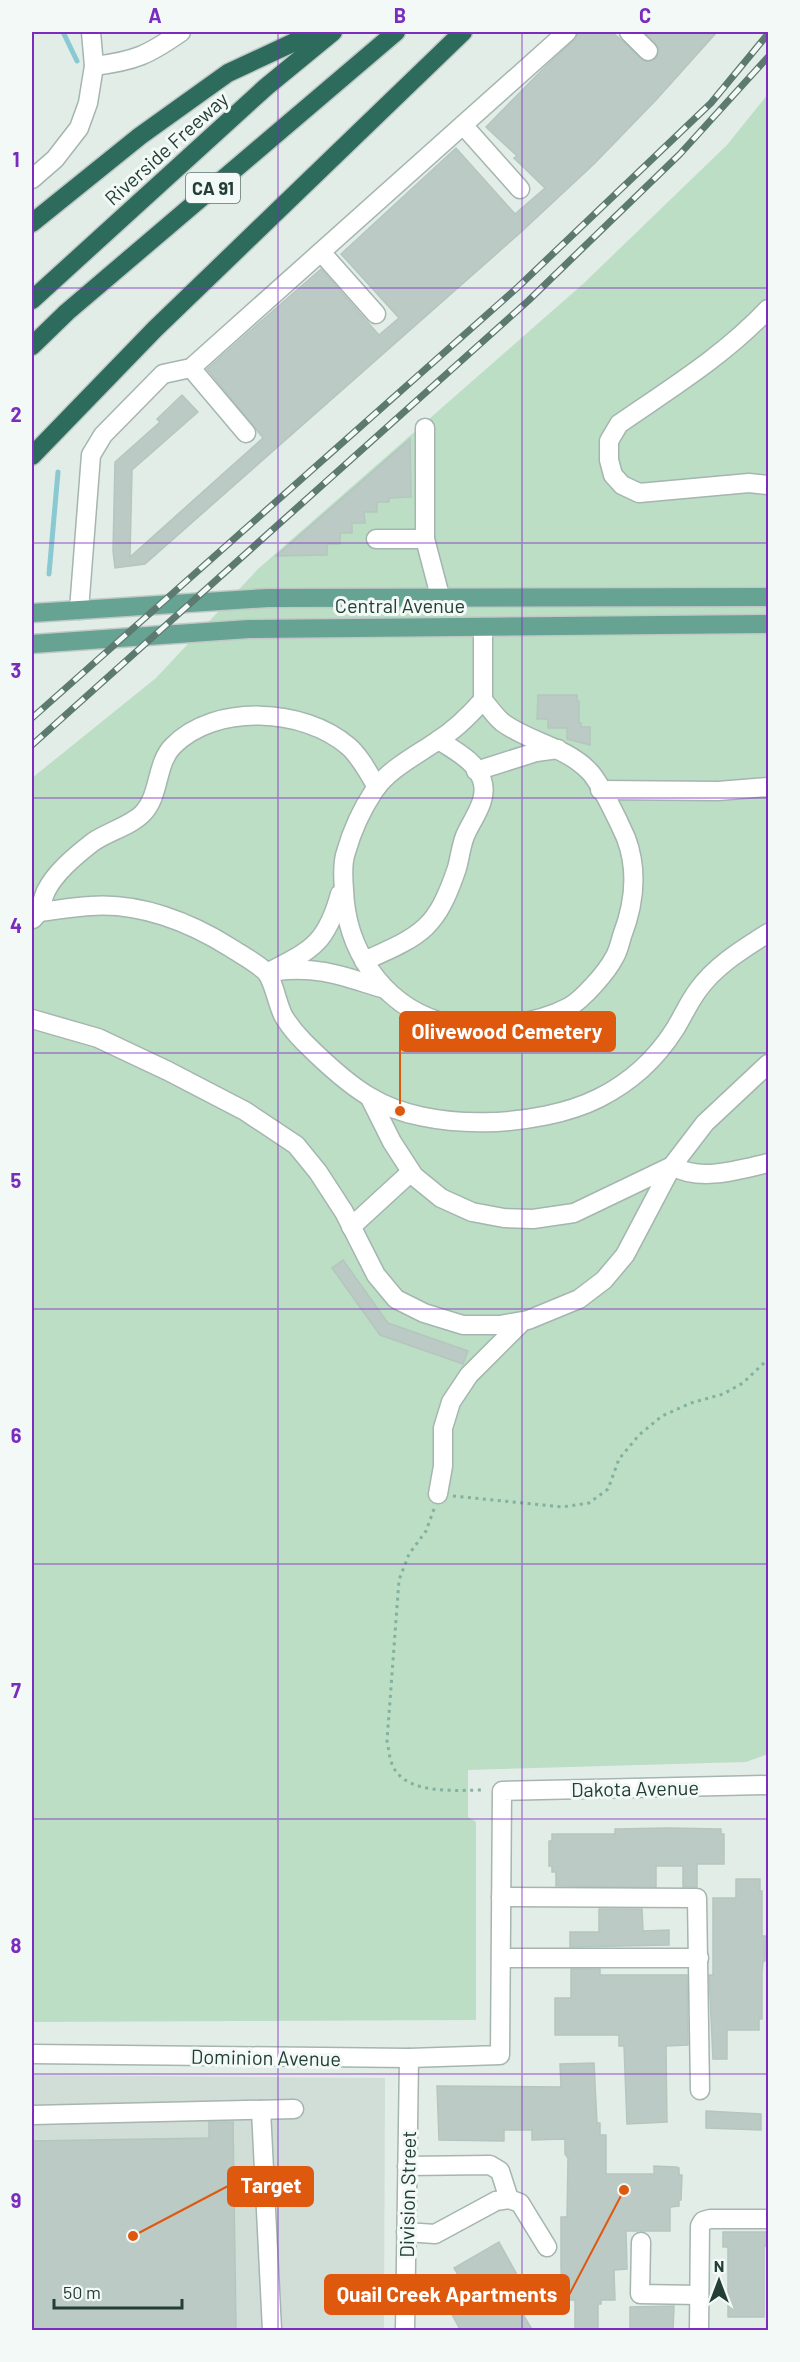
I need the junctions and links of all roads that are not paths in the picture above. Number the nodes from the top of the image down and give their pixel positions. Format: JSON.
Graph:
{"nodes":[{"id":1,"x":91,"y":32,"type":"edge"},
{"id":2,"x":181,"y":32,"type":"edge"},
{"id":3,"x":316,"y":32,"type":"edge"},
{"id":4,"x":333,"y":32,"type":"edge"},
{"id":5,"x":396,"y":32,"type":"edge"},
{"id":6,"x":463,"y":32,"type":"edge"},
{"id":7,"x":567,"y":32,"type":"edge"},
{"id":8,"x":629,"y":32,"type":"edge"},
{"id":9,"x":648,"y":51,"type":"dead end"},
{"id":10,"x":94,"y":66,"type":"junction"},
{"id":11,"x":463,"y":125,"type":"junction"},
{"id":12,"x":32,"y":179,"type":"edge"},
{"id":13,"x":520,"y":189,"type":"dead end"},
{"id":14,"x":32,"y":223,"type":"edge"},
{"id":15,"x":321,"y":252,"type":"junction"},
{"id":16,"x":32,"y":300,"type":"edge"},
{"id":17,"x":768,"y":309,"type":"edge"},
{"id":18,"x":376,"y":314,"type":"dead end"},
{"id":19,"x":32,"y":346,"type":"edge"},
{"id":20,"x":191,"y":368,"type":"junction"},
{"id":21,"x":425,"y":428,"type":"dead end"},
{"id":22,"x":246,"y":433,"type":"dead end"},
{"id":23,"x":32,"y":456,"type":"edge"},
{"id":24,"x":768,"y":485,"type":"edge"},
{"id":25,"x":376,"y":539,"type":"dead end"},
{"id":26,"x":425,"y":539,"type":"junction"},
{"id":27,"x":440,"y":596,"type":"junction"},
{"id":28,"x":768,"y":597,"type":"edge"},
{"id":29,"x":79,"y":610,"type":"junction"},
{"id":30,"x":32,"y":613,"type":"edge"},
{"id":31,"x":768,"y":624,"type":"edge"},
{"id":32,"x":483,"y":627,"type":"junction"},
{"id":33,"x":32,"y":644,"type":"edge"},
{"id":34,"x":483,"y":700,"type":"junction"},
{"id":35,"x":439,"y":740,"type":"junction"},
{"id":36,"x":558,"y":749,"type":"junction"},
{"id":37,"x":476,"y":771,"type":"junction"},
{"id":38,"x":377,"y":787,"type":"junction"},
{"id":39,"x":768,"y":787,"type":"edge"},
{"id":40,"x":600,"y":790,"type":"junction"},
{"id":41,"x":343,"y":881,"type":"junction"},
{"id":42,"x":36,"y":916,"type":"edge"},
{"id":43,"x":768,"y":933,"type":"edge"},
{"id":44,"x":364,"y":961,"type":"junction"},
{"id":45,"x":267,"y":973,"type":"junction"},
{"id":46,"x":385,"y":990,"type":"junction"},
{"id":47,"x":32,"y":1019,"type":"edge"},
{"id":48,"x":768,"y":1064,"type":"edge"},
{"id":49,"x":370,"y":1098,"type":"junction"},
{"id":50,"x":768,"y":1163,"type":"edge"},
{"id":51,"x":672,"y":1166,"type":"junction"},
{"id":52,"x":411,"y":1172,"type":"junction"},
{"id":53,"x":351,"y":1227,"type":"junction"},
{"id":54,"x":522,"y":1322,"type":"junction"},
{"id":55,"x":438,"y":1494,"type":"road end"},
{"id":56,"x":768,"y":1785,"type":"edge"},
{"id":57,"x":501,"y":1897,"type":"junction"},
{"id":58,"x":501,"y":1958,"type":"junction"},
{"id":59,"x":699,"y":1958,"type":"junction"},
{"id":60,"x":32,"y":2054,"type":"edge"},
{"id":61,"x":408,"y":2058,"type":"junction"},
{"id":62,"x":700,"y":2090,"type":"dead end"},
{"id":63,"x":294,"y":2109,"type":"dead end"},
{"id":64,"x":261,"y":2110,"type":"junction"},
{"id":65,"x":32,"y":2115,"type":"edge"},
{"id":66,"x":407,"y":2166,"type":"junction"},
{"id":67,"x":509,"y":2199,"type":"junction"},
{"id":68,"x":768,"y":2218,"type":"edge"},
{"id":69,"x":406,"y":2232,"type":"junction"},
{"id":70,"x":641,"y":2242,"type":"dead end"},
{"id":71,"x":547,"y":2247,"type":"dead end"},
{"id":72,"x":699,"y":2295,"type":"junction"},
{"id":73,"x":272,"y":2331,"type":"edge"},
{"id":74,"x":405,"y":2331,"type":"edge"},
{"id":75,"x":699,"y":2331,"type":"edge"}],
"edges":[{"from":1,"to":10,"type":"street"},
{"from":2,"to":10,"type":"street"},
{"from":3,"to":14,"type":"highway"},
{"from":4,"to":16,"type":"highway","name":"Riverside Freeway","number":"CA 91"},
{"from":5,"to":19,"type":"highway","number":"CA 91"},
{"from":6,"to":23,"type":"highway"},
{"from":7,"to":11,"type":"street"},
{"from":8,"to":9,"type":"street"},
{"from":10,"to":12,"type":"street"},
{"from":11,"to":13,"type":"street"},
{"from":11,"to":15,"type":"street"},
{"from":15,"to":18,"type":"street"},
{"from":15,"to":20,"type":"street"},
{"from":17,"to":24,"type":"street"},
{"from":20,"to":22,"type":"street"},
{"from":20,"to":29,"type":"street"},
{"from":21,"to":26,"type":"street"},
{"from":25,"to":26,"type":"street"},
{"from":26,"to":27,"type":"street"},
{"from":27,"to":28,"type":"main road","name":"Central Avenue"},
{"from":27,"to":29,"type":"main road","name":"Central Avenue"},
{"from":29,"to":30,"type":"main road","name":"Central Avenue"},
{"from":31,"to":32,"type":"main road","name":"Central Avenue"},
{"from":32,"to":33,"type":"main road","name":"Central Avenue"},
{"from":32,"to":34,"type":"street"},
{"from":34,"to":35,"type":"street"},
{"from":34,"to":36,"type":"street"},
{"from":35,"to":37,"type":"street"},
{"from":35,"to":38,"type":"street"},
{"from":36,"to":37,"type":"street"},
{"from":36,"to":40,"type":"street"},
{"from":37,"to":44,"type":"street"},
{"from":38,"to":41,"type":"street"},
{"from":38,"to":42,"type":"street"},
{"from":39,"to":40,"type":"street"},
{"from":40,"to":46,"type":"street"},
{"from":41,"to":44,"type":"street"},
{"from":41,"to":45,"type":"street"},
{"from":42,"to":45,"type":"street"},
{"from":43,"to":49,"type":"street"},
{"from":44,"to":46,"type":"street"},
{"from":45,"to":46,"type":"street"},
{"from":45,"to":49,"type":"street"},
{"from":47,"to":53,"type":"street"},
{"from":48,"to":51,"type":"street"},
{"from":49,"to":52,"type":"street"},
{"from":50,"to":51,"type":"street"},
{"from":51,"to":52,"type":"street"},
{"from":51,"to":54,"type":"street"},
{"from":52,"to":53,"type":"street"},
{"from":53,"to":54,"type":"street"},
{"from":54,"to":55,"type":"street"},
{"from":56,"to":57,"type":"street","name":"Dakota Avenue"},
{"from":57,"to":58,"type":"street"},
{"from":57,"to":59,"type":"street"},
{"from":58,"to":59,"type":"street"},
{"from":58,"to":61,"type":"street","name":"Dominion Avenue"},
{"from":59,"to":62,"type":"street"},
{"from":60,"to":61,"type":"street","name":"Dominion Avenue"},
{"from":61,"to":66,"type":"street","name":"Division Street"},
{"from":63,"to":64,"type":"street"},
{"from":64,"to":65,"type":"street"},
{"from":64,"to":73,"type":"street"},
{"from":66,"to":67,"type":"street"},
{"from":66,"to":69,"type":"street","name":"Division Street"},
{"from":67,"to":69,"type":"street"},
{"from":67,"to":71,"type":"street"},
{"from":68,"to":72,"type":"street"},
{"from":69,"to":74,"type":"street","name":"Division Street"},
{"from":70,"to":72,"type":"street"},
{"from":72,"to":75,"type":"street"}]}
